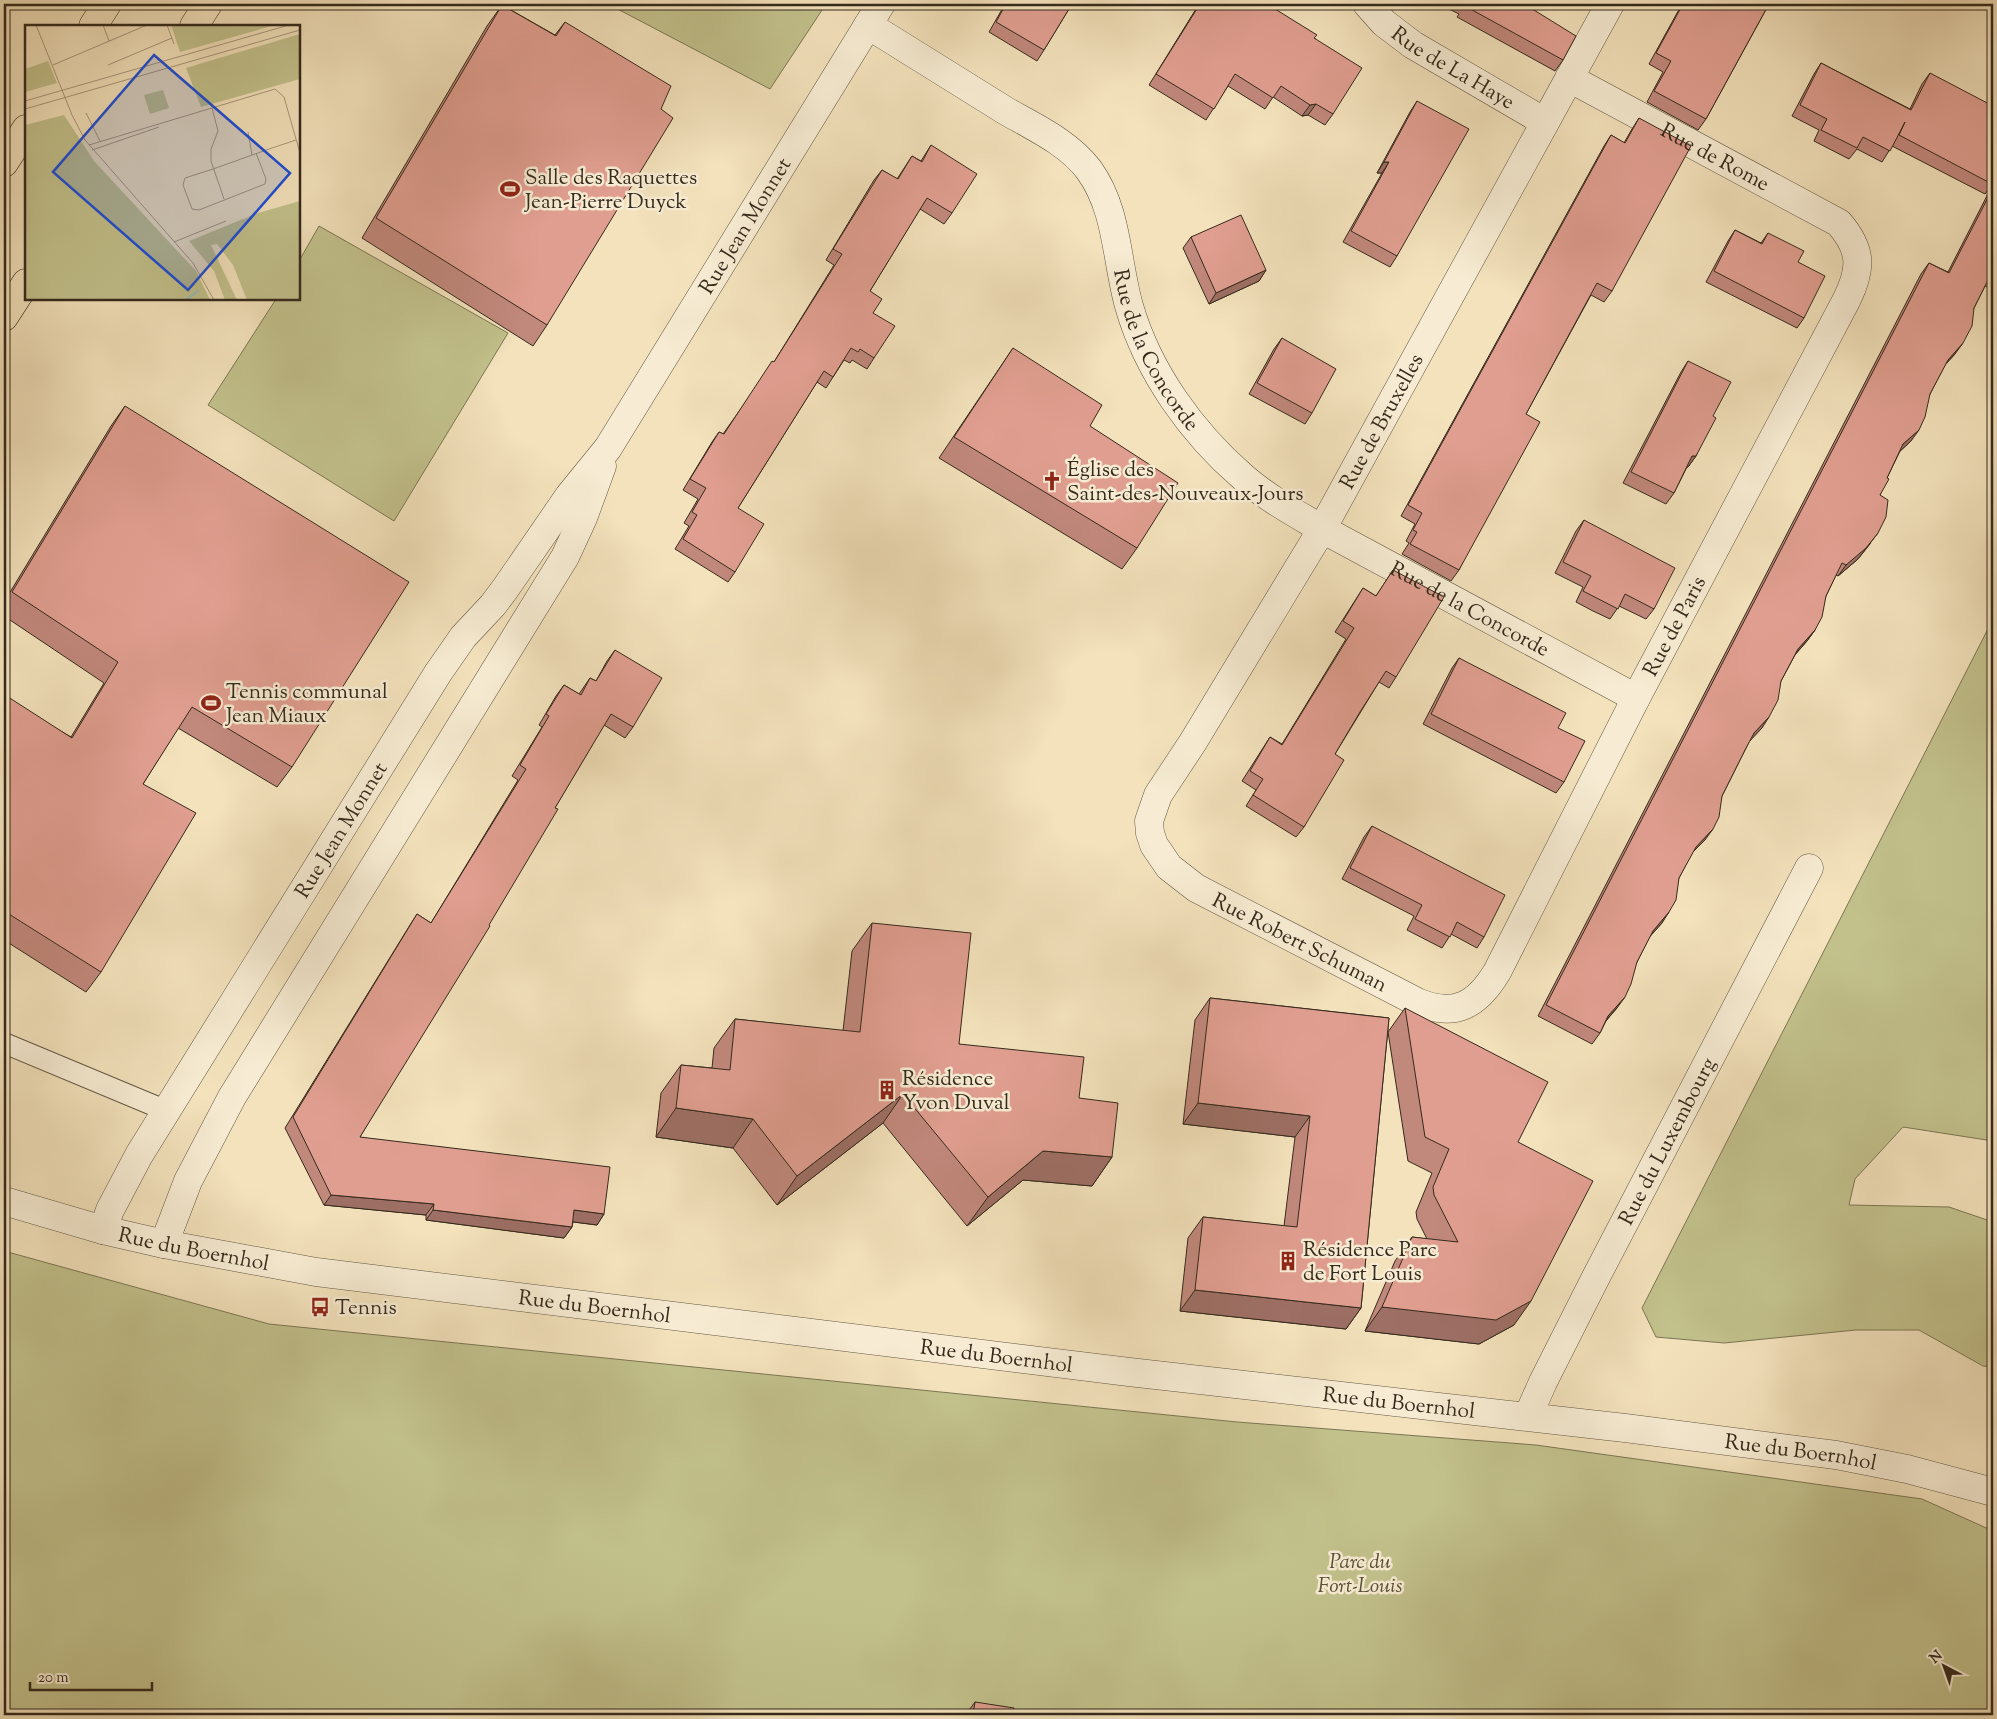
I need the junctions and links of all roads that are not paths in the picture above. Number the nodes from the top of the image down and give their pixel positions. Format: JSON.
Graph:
{"nodes":[{"id":1,"x":107,"y":4,"type":"edge"},
{"id":2,"x":208,"y":4,"type":"edge"},
{"id":3,"x":1368,"y":4,"type":"edge"},
{"id":4,"x":1610,"y":4,"type":"edge"},
{"id":5,"x":875,"y":15,"type":"edge"},
{"id":6,"x":94,"y":25,"type":"edge"},
{"id":7,"x":195,"y":25,"type":"edge"},
{"id":8,"x":1569,"y":78,"type":"junction"},
{"id":9,"x":1545,"y":122,"type":"junction"},
{"id":10,"x":25,"y":131,"type":"edge"},
{"id":11,"x":4,"y":163,"type":"edge"},
{"id":12,"x":1855,"y":245,"type":"joint"},
{"id":13,"x":25,"y":285,"type":"edge"},
{"id":14,"x":4,"y":317,"type":"edge"},
{"id":15,"x":608,"y":448,"type":"junction"},
{"id":16,"x":1322,"y":529,"type":"junction"},
{"id":17,"x":1636,"y":698,"type":"junction"},
{"id":18,"x":1150,"y":833,"type":"joint"},
{"id":19,"x":1809,"y":868,"type":"dead end"},
{"id":20,"x":1473,"y":1001,"type":"joint"},
{"id":21,"x":4,"y":1042,"type":"edge"},
{"id":22,"x":167,"y":1111,"type":"junction"},
{"id":23,"x":4,"y":1201,"type":"edge"},
{"id":24,"x":104,"y":1230,"type":"junction"},
{"id":25,"x":164,"y":1244,"type":"junction"},
{"id":26,"x":1528,"y":1416,"type":"junction"},
{"id":27,"x":1993,"y":1492,"type":"edge"}],
"edges":[{"from":1,"to":6,"type":"highway"},
{"from":2,"to":7,"type":"highway"},
{"from":3,"to":9,"type":"street","name":"Rue de La Haye"},
{"from":4,"to":8,"type":"street","name":"Rue de Bruxelles"},
{"from":5,"to":15,"type":"street","name":"Rue Jean Monnet"},
{"from":5,"to":16,"type":"street","name":"Rue de la Concorde"},
{"from":8,"to":9,"type":"street","name":"Rue de Bruxelles"},
{"from":8,"to":12,"type":"street","name":"Rue de Rome"},
{"from":9,"to":16,"type":"street","name":"Rue de Bruxelles"},
{"from":10,"to":11,"type":"highway"},
{"from":12,"to":17,"type":"street","name":"Rue de Paris"},
{"from":13,"to":14,"type":"highway"},
{"from":15,"to":22,"type":"street","name":"Rue Jean Monnet"},
{"from":15,"to":25,"type":"street","name":"Rue Jean Monnet"},
{"from":16,"to":17,"type":"street","name":"Rue de la Concorde"},
{"from":16,"to":18,"type":"street","name":"Rue de Bruxelles"},
{"from":17,"to":20,"type":"street","name":"Rue de Paris"},
{"from":18,"to":20,"type":"street","name":"Rue Robert Schuman"},
{"from":19,"to":26,"type":"street","name":"Rue du Luxembourg"},
{"from":21,"to":22,"type":"lane"},
{"from":22,"to":24,"type":"street","name":"Rue Jean Monnet"},
{"from":23,"to":24,"type":"street","name":"Rue du Boernhol"},
{"from":24,"to":25,"type":"street","name":"Rue du Boernhol"},
{"from":25,"to":26,"type":"street","name":"Rue du Boernhol"},
{"from":26,"to":27,"type":"street","name":"Rue du Boernhol"}]}
